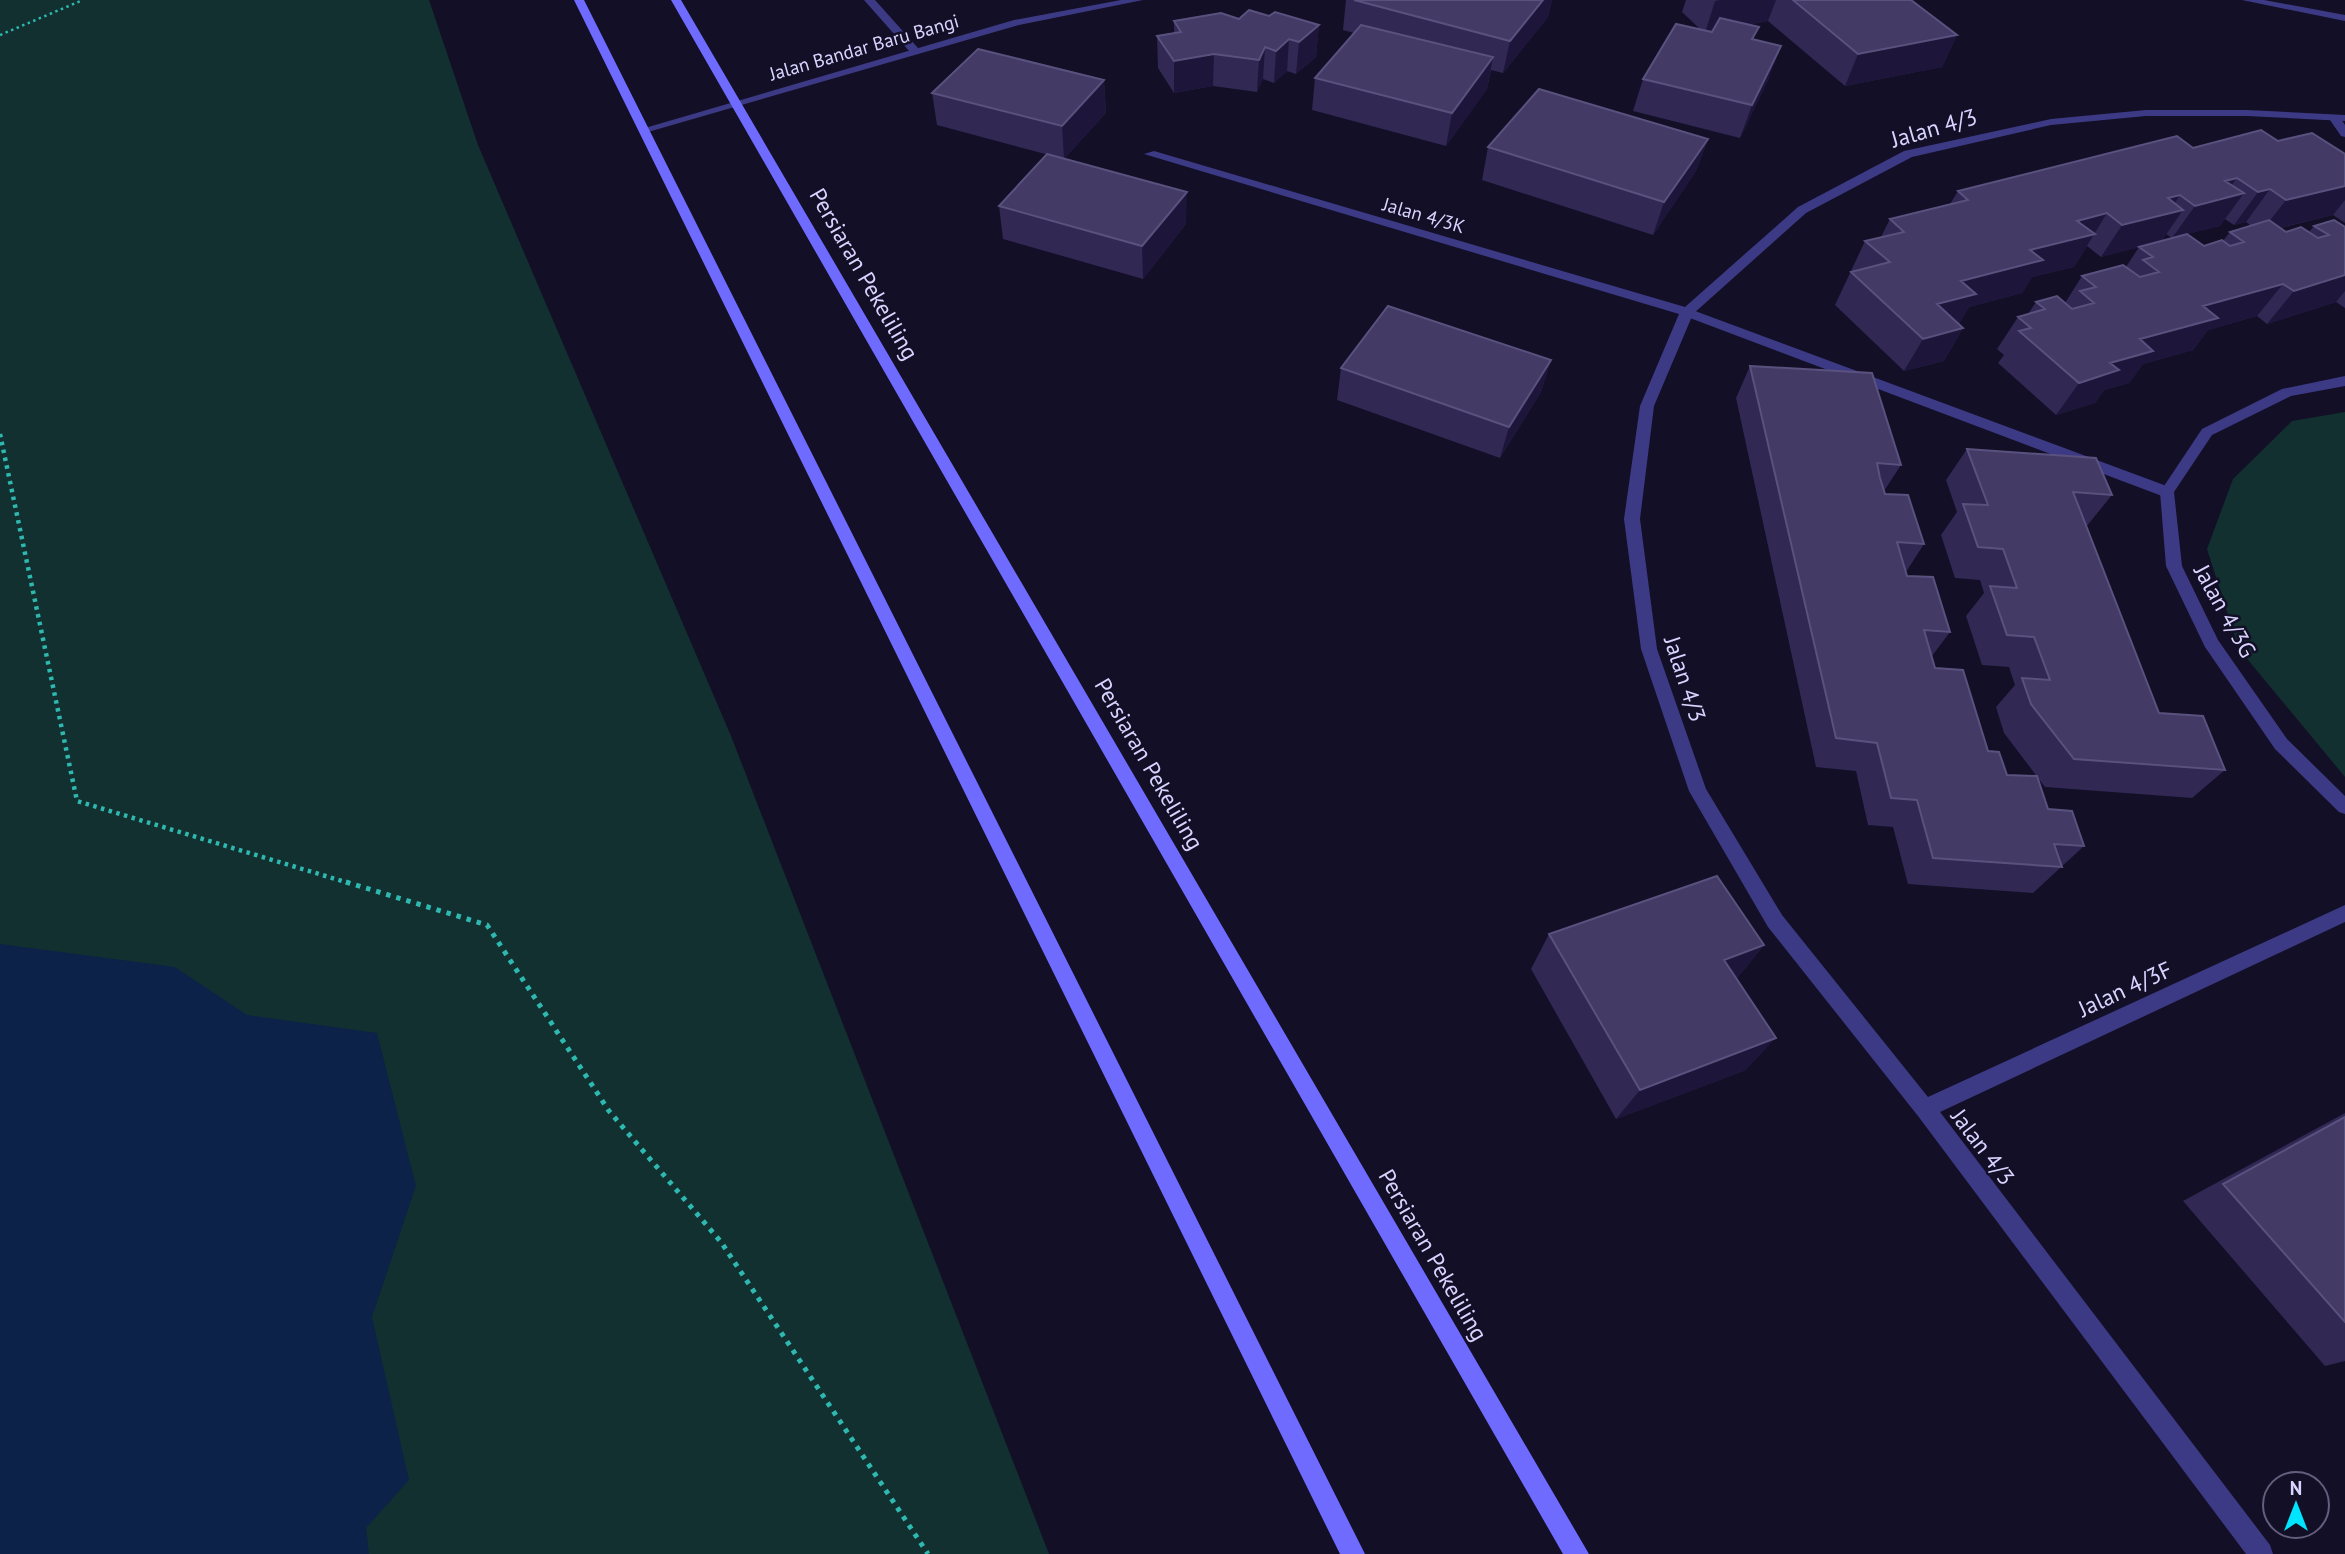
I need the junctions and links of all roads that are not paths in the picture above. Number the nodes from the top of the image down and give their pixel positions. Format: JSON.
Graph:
{"nodes":[{"id":1,"x":579,"y":0,"type":"edge"},
{"id":2,"x":676,"y":0,"type":"edge"},
{"id":3,"x":869,"y":0,"type":"edge"},
{"id":4,"x":1138,"y":0,"type":"edge"},
{"id":5,"x":2249,"y":0,"type":"edge"},
{"id":6,"x":2345,"y":19,"type":"edge"},
{"id":7,"x":914,"y":50,"type":"junction"},
{"id":8,"x":736,"y":101,"type":"junction"},
{"id":9,"x":2340,"y":118,"type":"edge"},
{"id":10,"x":643,"y":130,"type":"junction"},
{"id":11,"x":2345,"y":134,"type":"edge"},
{"id":12,"x":1150,"y":154,"type":"dead end"},
{"id":13,"x":1687,"y":312,"type":"junction"},
{"id":14,"x":2345,"y":381,"type":"edge"},
{"id":15,"x":2166,"y":492,"type":"junction"},
{"id":16,"x":2345,"y":807,"type":"edge"},
{"id":17,"x":2345,"y":913,"type":"edge"},
{"id":18,"x":1926,"y":1109,"type":"junction"},
{"id":19,"x":1353,"y":1554,"type":"edge"},
{"id":20,"x":1577,"y":1554,"type":"edge"},
{"id":21,"x":2261,"y":1554,"type":"edge"}],
"edges":[{"from":1,"to":10,"type":"main road"},
{"from":2,"to":8,"type":"main road","name":"Persiaran Pekeliling"},
{"from":3,"to":7,"type":"street"},
{"from":4,"to":7,"type":"street","name":"Jalan Bandar Baru Bangi"},
{"from":5,"to":6,"type":"street"},
{"from":7,"to":8,"type":"street","name":"Jalan Bandar Baru Bangi"},
{"from":8,"to":10,"type":"street","name":"Jalan Bandar Baru Bangi"},
{"from":8,"to":20,"type":"main road","name":"Persiaran Pekeliling"},
{"from":9,"to":11,"type":"street"},
{"from":9,"to":13,"type":"street","name":"Jalan 4/3"},
{"from":10,"to":19,"type":"main road"},
{"from":12,"to":13,"type":"street","name":"Jalan 4/3K"},
{"from":13,"to":15,"type":"street","name":"Jalan 4/3K"},
{"from":13,"to":18,"type":"street","name":"Jalan 4/3"},
{"from":14,"to":15,"type":"street"},
{"from":15,"to":16,"type":"street","name":"Jalan 4/3G"},
{"from":17,"to":18,"type":"street","name":"Jalan 4/3F"},
{"from":18,"to":21,"type":"street","name":"Jalan 4/3"}]}
